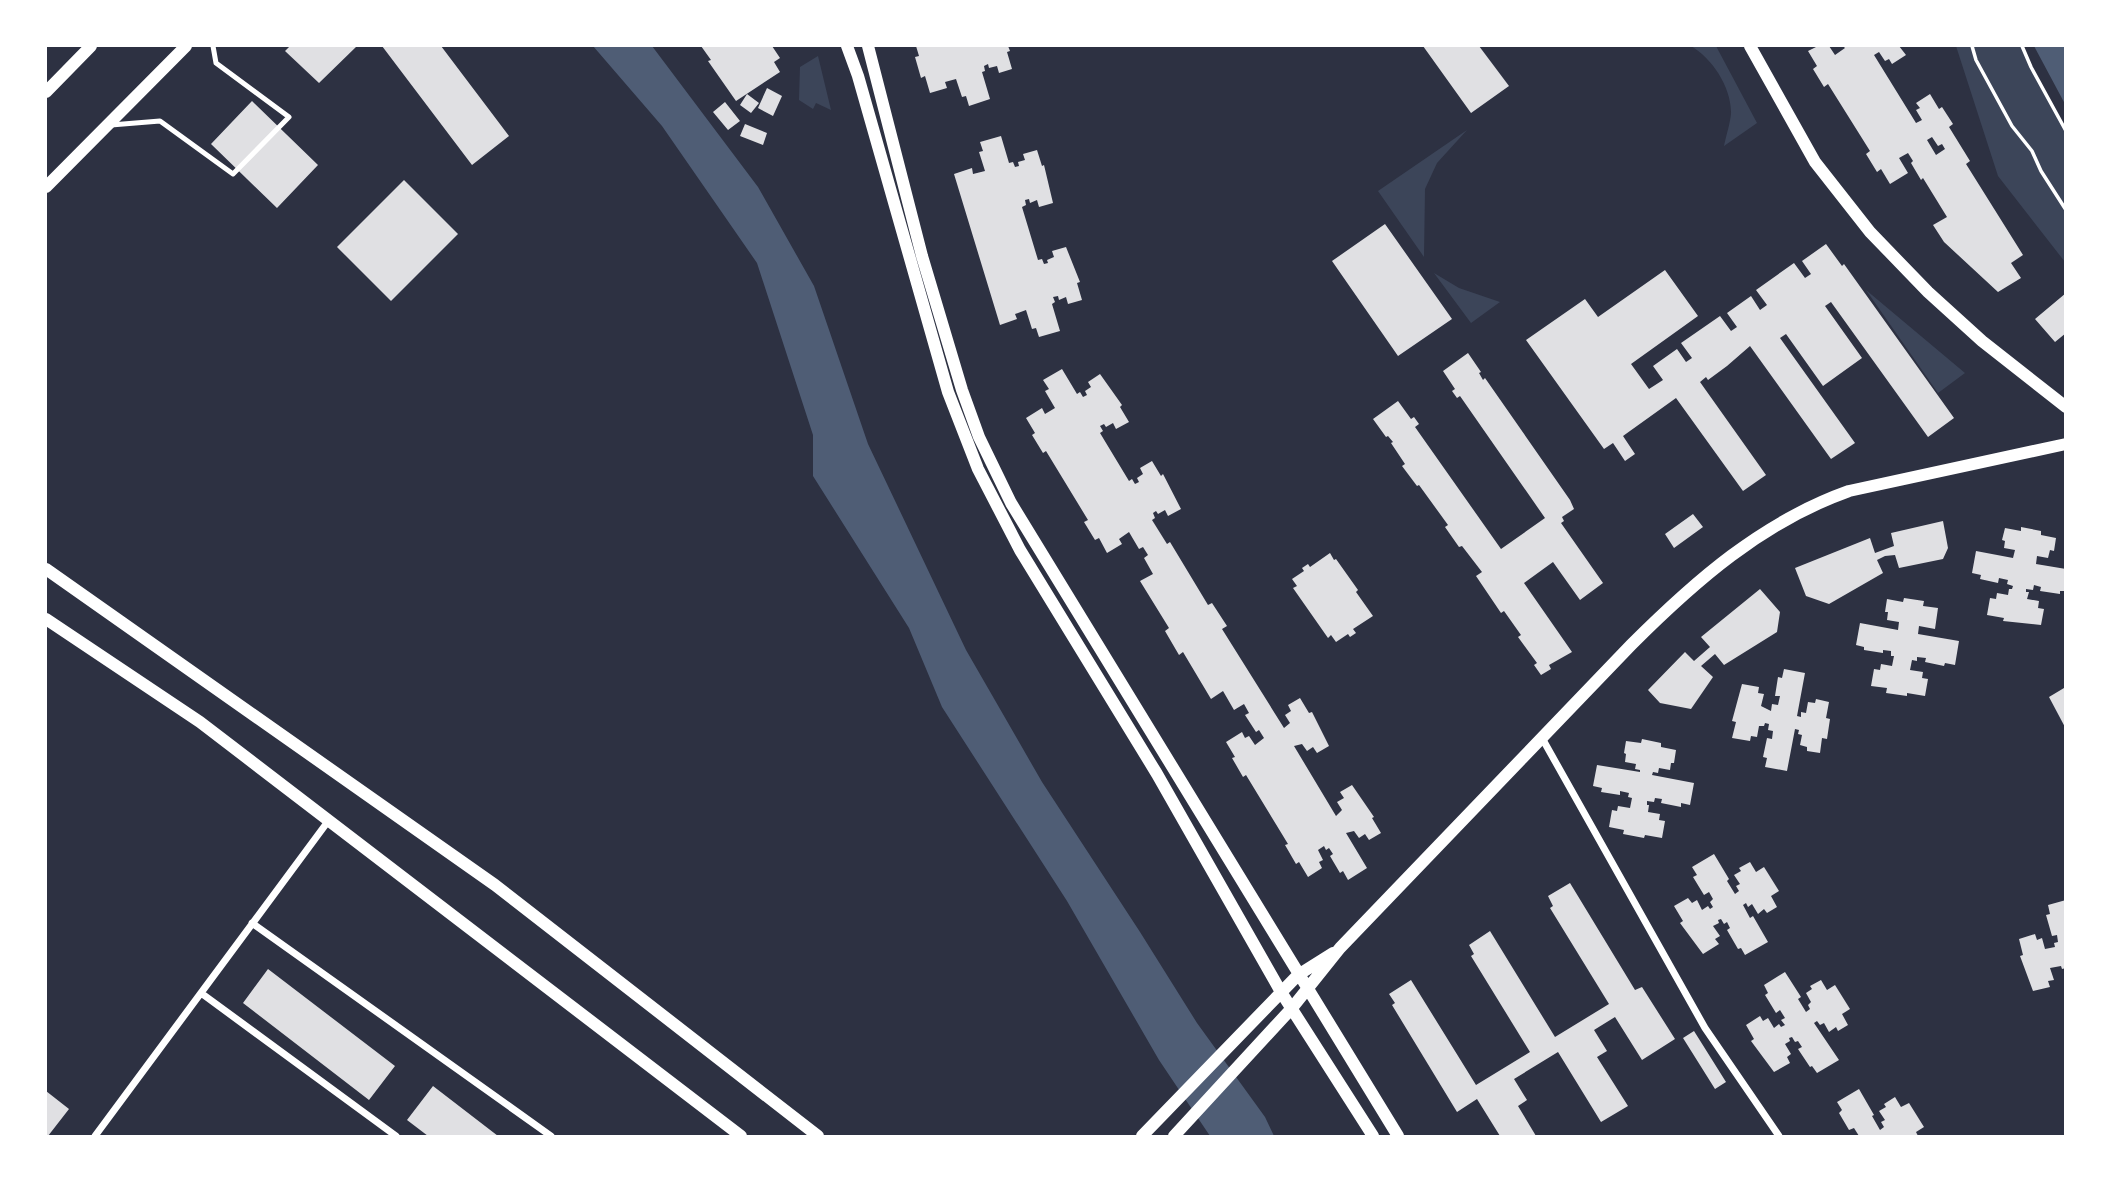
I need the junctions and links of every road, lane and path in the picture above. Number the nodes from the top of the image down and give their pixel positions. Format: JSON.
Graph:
{"nodes":[{"id":1,"x":91,"y":46,"type":"edge"},
{"id":2,"x":186,"y":46,"type":"edge"},
{"id":3,"x":214,"y":46,"type":"edge"},
{"id":4,"x":847,"y":46,"type":"edge"},
{"id":5,"x":868,"y":46,"type":"edge"},
{"id":6,"x":1750,"y":46,"type":"edge"},
{"id":7,"x":1972,"y":46,"type":"edge"},
{"id":8,"x":2022,"y":46,"type":"edge"},
{"id":9,"x":46,"y":92,"type":"edge"},
{"id":10,"x":108,"y":125,"type":"junction"},
{"id":11,"x":2066,"y":131,"type":"edge"},
{"id":12,"x":46,"y":187,"type":"edge"},
{"id":13,"x":2066,"y":211,"type":"edge"},
{"id":14,"x":2066,"y":407,"type":"edge"},
{"id":15,"x":2066,"y":444,"type":"edge"},
{"id":16,"x":46,"y":569,"type":"edge"},
{"id":17,"x":46,"y":619,"type":"edge"},
{"id":18,"x":1542,"y":738,"type":"junction"},
{"id":19,"x":329,"y":820,"type":"junction"},
{"id":20,"x":252,"y":923,"type":"junction"},
{"id":21,"x":1340,"y":948,"type":"junction"},
{"id":22,"x":1298,"y":975,"type":"junction"},
{"id":23,"x":1308,"y":989,"type":"junction"},
{"id":24,"x":1281,"y":992,"type":"junction"},
{"id":25,"x":201,"y":993,"type":"junction"},
{"id":26,"x":1292,"y":1008,"type":"junction"},
{"id":27,"x":1175,"y":1135,"type":"edge"},
{"id":28,"x":95,"y":1136,"type":"edge"},
{"id":29,"x":396,"y":1136,"type":"edge"},
{"id":30,"x":551,"y":1136,"type":"edge"},
{"id":31,"x":741,"y":1136,"type":"edge"},
{"id":32,"x":818,"y":1136,"type":"edge"},
{"id":33,"x":1142,"y":1136,"type":"edge"},
{"id":34,"x":1373,"y":1136,"type":"edge"},
{"id":35,"x":1398,"y":1136,"type":"edge"},
{"id":36,"x":1779,"y":1136,"type":"edge"}],
"edges":[{"from":1,"to":9,"type":"street"},
{"from":2,"to":10,"type":"street"},
{"from":3,"to":10,"type":"lane"},
{"from":4,"to":24,"type":"street"},
{"from":5,"to":22,"type":"street"},
{"from":6,"to":14,"type":"street"},
{"from":7,"to":13,"type":"path"},
{"from":8,"to":11,"type":"path"},
{"from":10,"to":12,"type":"street"},
{"from":15,"to":18,"type":"street"},
{"from":16,"to":32,"type":"street"},
{"from":17,"to":19,"type":"street"},
{"from":18,"to":21,"type":"street"},
{"from":18,"to":36,"type":"street"},
{"from":19,"to":20,"type":"street"},
{"from":19,"to":31,"type":"street"},
{"from":20,"to":25,"type":"street"},
{"from":20,"to":30,"type":"street"},
{"from":21,"to":22,"type":"street"},
{"from":21,"to":23,"type":"street"},
{"from":22,"to":23,"type":"street"},
{"from":22,"to":24,"type":"street"},
{"from":23,"to":26,"type":"street"},
{"from":23,"to":35,"type":"street"},
{"from":24,"to":26,"type":"street"},
{"from":24,"to":33,"type":"street"},
{"from":25,"to":28,"type":"street"},
{"from":25,"to":29,"type":"street"},
{"from":26,"to":27,"type":"street"},
{"from":26,"to":34,"type":"street"}]}
